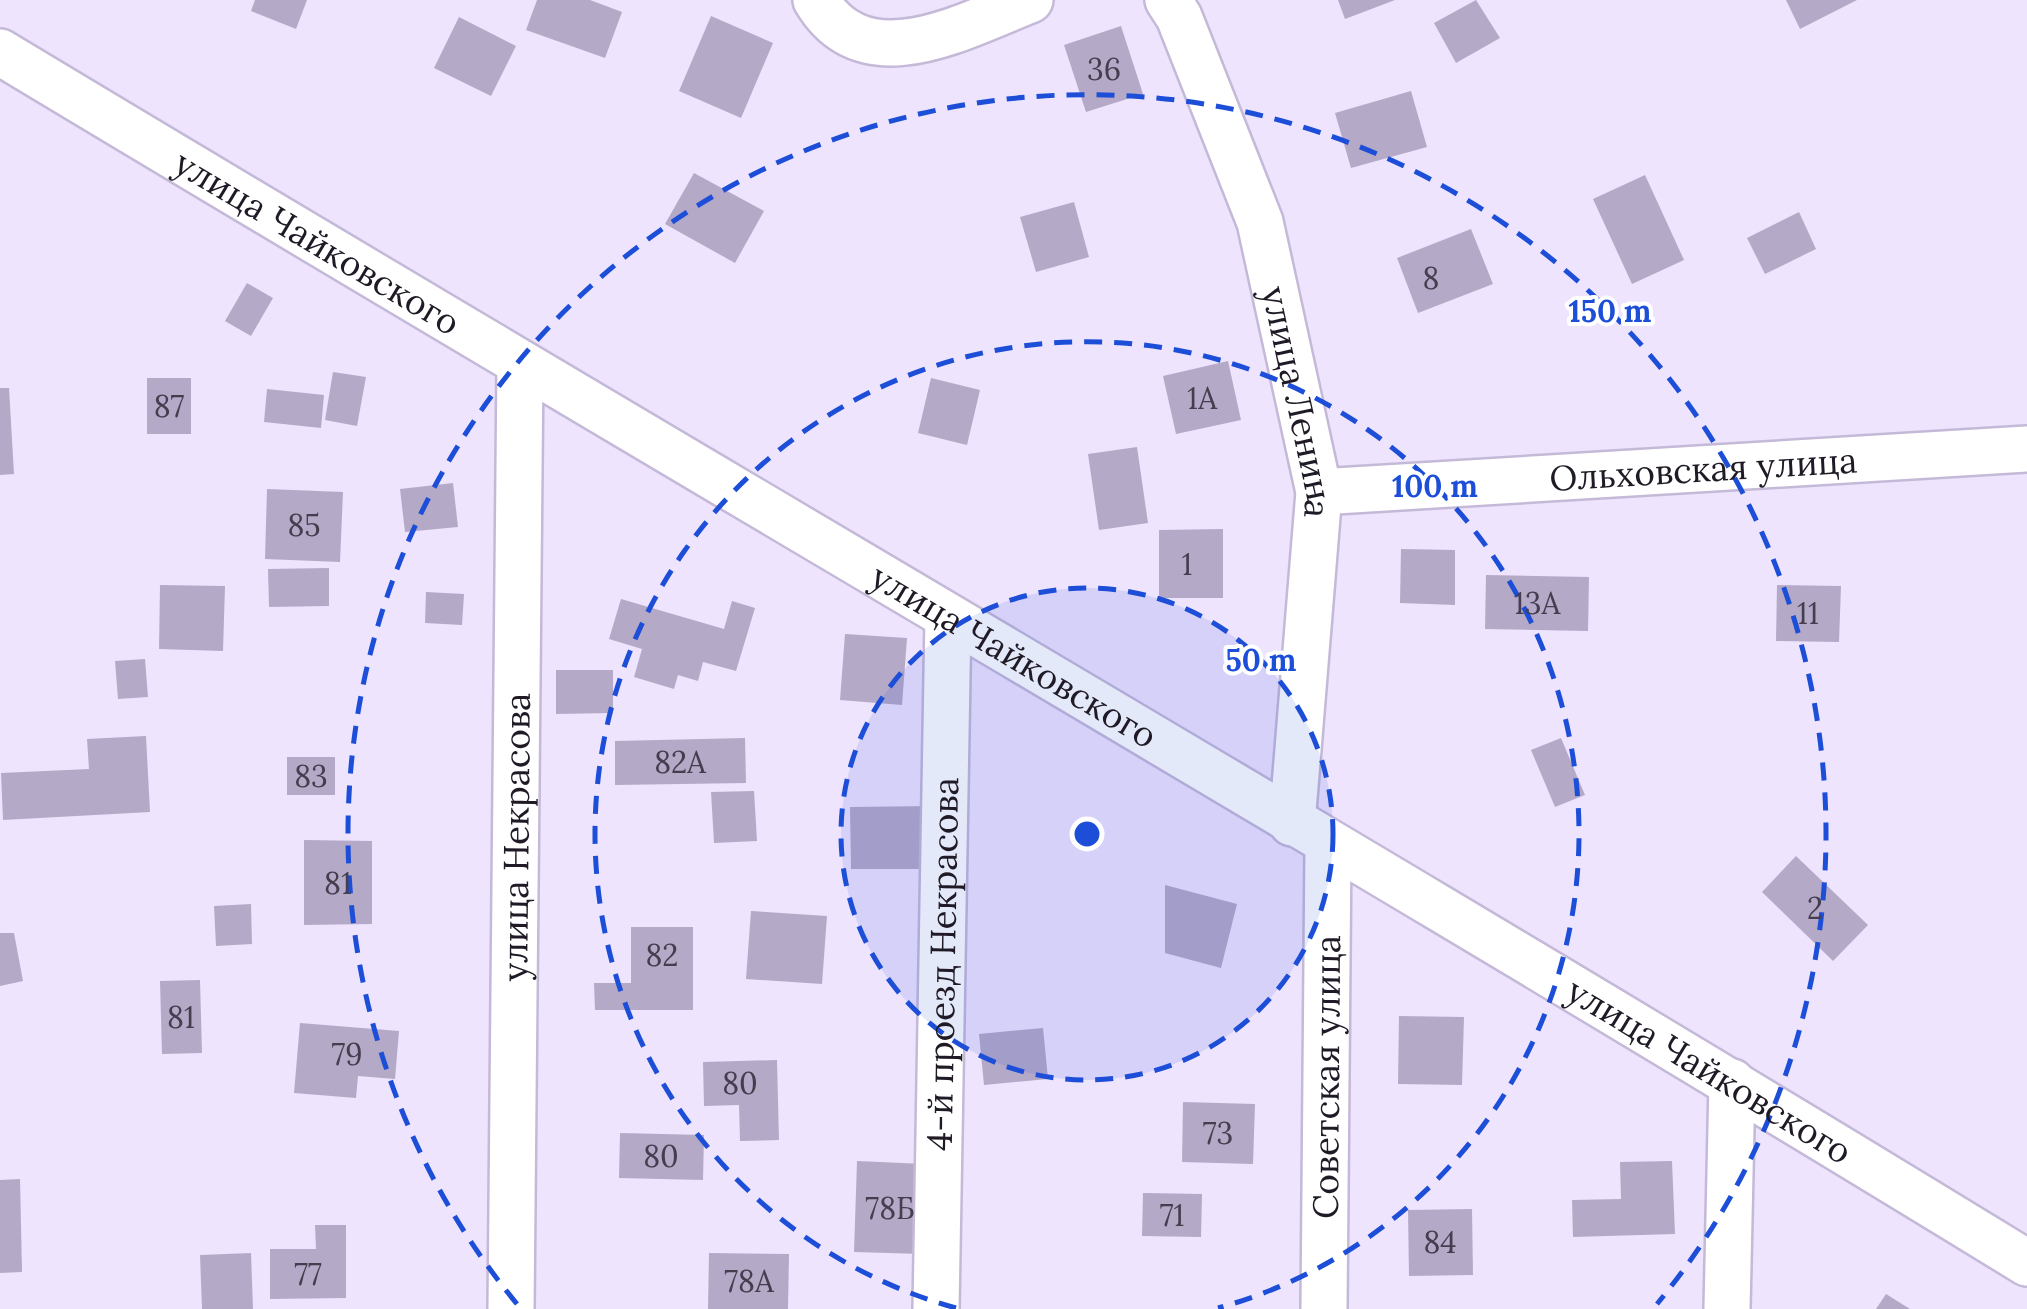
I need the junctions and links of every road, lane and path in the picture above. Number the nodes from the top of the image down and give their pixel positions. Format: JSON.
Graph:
{"nodes":[{"id":1,"x":816,"y":0,"type":"edge"},
{"id":2,"x":1030,"y":0,"type":"edge"},
{"id":3,"x":1180,"y":6,"type":"edge"},
{"id":4,"x":0,"y":52,"type":"edge"},
{"id":5,"x":520,"y":365,"type":"junction"},
{"id":6,"x":2027,"y":449,"type":"edge"},
{"id":7,"x":1320,"y":492,"type":"junction"},
{"id":8,"x":948,"y":617,"type":"junction"},
{"id":9,"x":1310,"y":834,"type":"junction"},
{"id":10,"x":1732,"y":1082,"type":"junction"},
{"id":11,"x":2027,"y":1262,"type":"edge"},
{"id":12,"x":511,"y":1309,"type":"edge"},
{"id":13,"x":936,"y":1309,"type":"edge"},
{"id":14,"x":1324,"y":1309,"type":"edge"},
{"id":15,"x":1727,"y":1309,"type":"edge"}],
"edges":[{"from":1,"to":2,"type":"street"},
{"from":3,"to":7,"type":"street","name":"улица Ленина"},
{"from":4,"to":5,"type":"street","name":"улица Чайковского"},
{"from":5,"to":8,"type":"street","name":"улица Чайковского"},
{"from":5,"to":12,"type":"street","name":"улица Некрасова"},
{"from":6,"to":7,"type":"street","name":"Ольховская улица"},
{"from":7,"to":9,"type":"street","name":"улица Ленина"},
{"from":8,"to":9,"type":"street","name":"улица Чайковского"},
{"from":8,"to":13,"type":"street","name":"4-й проезд Некрасова"},
{"from":9,"to":10,"type":"street","name":"улица Чайковского"},
{"from":9,"to":14,"type":"street","name":"Советская улица"},
{"from":10,"to":11,"type":"street","name":"улица Чайковского"},
{"from":10,"to":15,"type":"street"}]}
